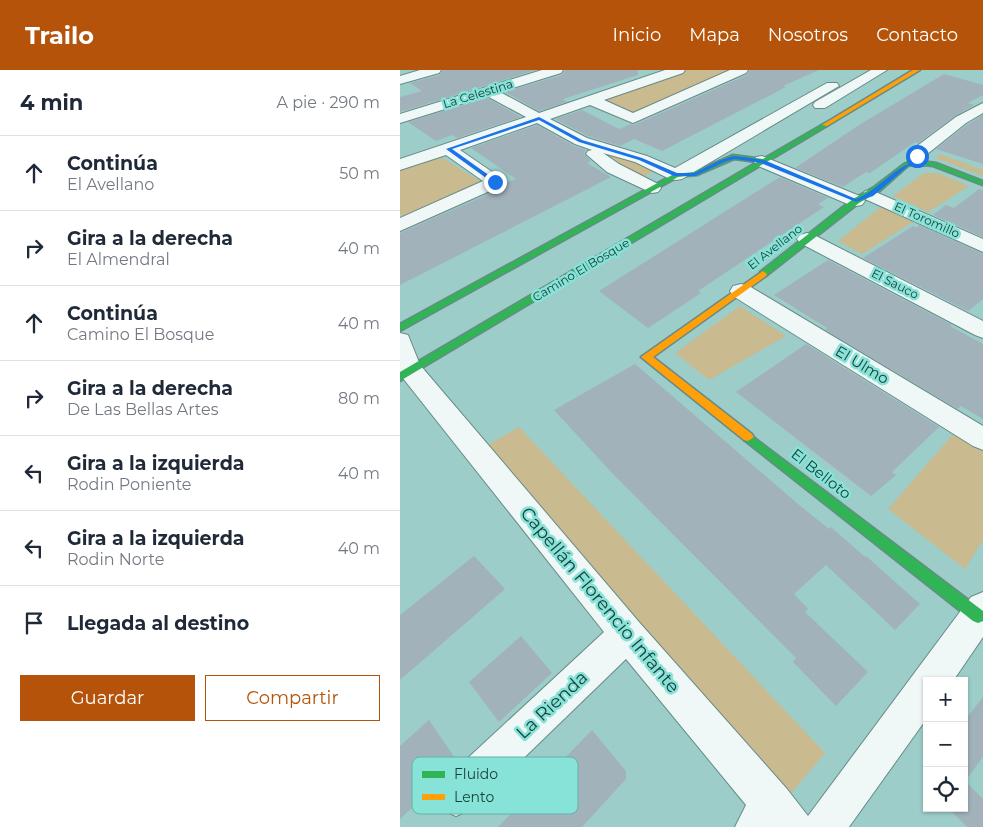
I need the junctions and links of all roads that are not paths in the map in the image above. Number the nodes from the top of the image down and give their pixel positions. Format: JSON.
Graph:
{"nodes":[{"id":1,"x":434,"y":70,"type":"edge"},
{"id":2,"x":556,"y":70,"type":"edge"},
{"id":3,"x":678,"y":70,"type":"edge"},
{"id":4,"x":741,"y":70,"type":"edge"},
{"id":5,"x":880,"y":70,"type":"edge"},
{"id":6,"x":917,"y":70,"type":"edge"},
{"id":7,"x":400,"y":80,"type":"edge"},
{"id":8,"x":832,"y":86,"type":"dead end"},
{"id":9,"x":488,"y":92,"type":"junction"},
{"id":10,"x":592,"y":100,"type":"junction"},
{"id":11,"x":983,"y":107,"type":"edge"},
{"id":12,"x":539,"y":118,"type":"junction"},
{"id":13,"x":400,"y":119,"type":"edge"},
{"id":14,"x":580,"y":141,"type":"junction"},
{"id":15,"x":448,"y":149,"type":"junction"},
{"id":16,"x":733,"y":158,"type":"junction"},
{"id":17,"x":762,"y":161,"type":"junction"},
{"id":18,"x":919,"y":162,"type":"junction"},
{"id":19,"x":400,"y":166,"type":"edge"},
{"id":20,"x":676,"y":174,"type":"junction"},
{"id":21,"x":983,"y":183,"type":"edge"},
{"id":22,"x":652,"y":188,"type":"junction"},
{"id":23,"x":863,"y":198,"type":"junction"},
{"id":24,"x":400,"y":225,"type":"edge"},
{"id":25,"x":808,"y":239,"type":"junction"},
{"id":26,"x":983,"y":246,"type":"edge"},
{"id":27,"x":742,"y":291,"type":"junction"},
{"id":28,"x":400,"y":328,"type":"edge"},
{"id":29,"x":983,"y":330,"type":"edge"},
{"id":30,"x":400,"y":341,"type":"edge"},
{"id":31,"x":646,"y":357,"type":"joint"},
{"id":32,"x":404,"y":372,"type":"edge"},
{"id":33,"x":983,"y":439,"type":"edge"},
{"id":34,"x":981,"y":612,"type":"edge"},
{"id":35,"x":627,"y":634,"type":"junction"},
{"id":36,"x":934,"y":677,"type":"edge"},
{"id":37,"x":923,"y":691,"type":"edge"},
{"id":38,"x":497,"y":757,"type":"edge"},
{"id":39,"x":773,"y":819,"type":"edge"},
{"id":40,"x":824,"y":827,"type":"edge"}],
"edges":[{"from":1,"to":7,"type":"street"},
{"from":2,"to":9,"type":"street","name":"La Celestina"},
{"from":3,"to":10,"type":"street"},
{"from":4,"to":10,"type":"street"},
{"from":5,"to":16,"type":"street"},
{"from":6,"to":17,"type":"street","name":"Camino El Bosque"},
{"from":8,"to":20,"type":"street"},
{"from":9,"to":12,"type":"street"},
{"from":9,"to":13,"type":"street","name":"La Celestina"},
{"from":10,"to":12,"type":"street"},
{"from":11,"to":18,"type":"street"},
{"from":12,"to":14,"type":"street"},
{"from":12,"to":15,"type":"street"},
{"from":14,"to":20,"type":"street"},
{"from":14,"to":22,"type":"street"},
{"from":15,"to":19,"type":"street"},
{"from":15,"to":24,"type":"street"},
{"from":16,"to":17,"type":"street"},
{"from":16,"to":20,"type":"street"},
{"from":17,"to":23,"type":"street","name":"El Toromillo"},
{"from":17,"to":32,"type":"street","name":"Camino El Bosque"},
{"from":18,"to":21,"type":"street"},
{"from":18,"to":23,"type":"street","name":"El Avellano"},
{"from":20,"to":22,"type":"street"},
{"from":22,"to":28,"type":"street"},
{"from":23,"to":25,"type":"street","name":"El Avellano"},
{"from":23,"to":26,"type":"street","name":"El Toromillo"},
{"from":25,"to":27,"type":"street","name":"El Avellano"},
{"from":25,"to":29,"type":"street","name":"El Sauco"},
{"from":27,"to":31,"type":"street","name":"El Avellano"},
{"from":27,"to":33,"type":"street","name":"El Ulmo"},
{"from":30,"to":32,"type":"street","name":"Capellán Florencio Infante"},
{"from":31,"to":34,"type":"street","name":"El Belloto"},
{"from":32,"to":35,"type":"street","name":"Capellán Florencio Infante"},
{"from":34,"to":36,"type":"street"},
{"from":35,"to":38,"type":"street","name":"La Rienda"},
{"from":35,"to":39,"type":"street","name":"Capellán Florencio Infante"},
{"from":37,"to":40,"type":"street"}]}
